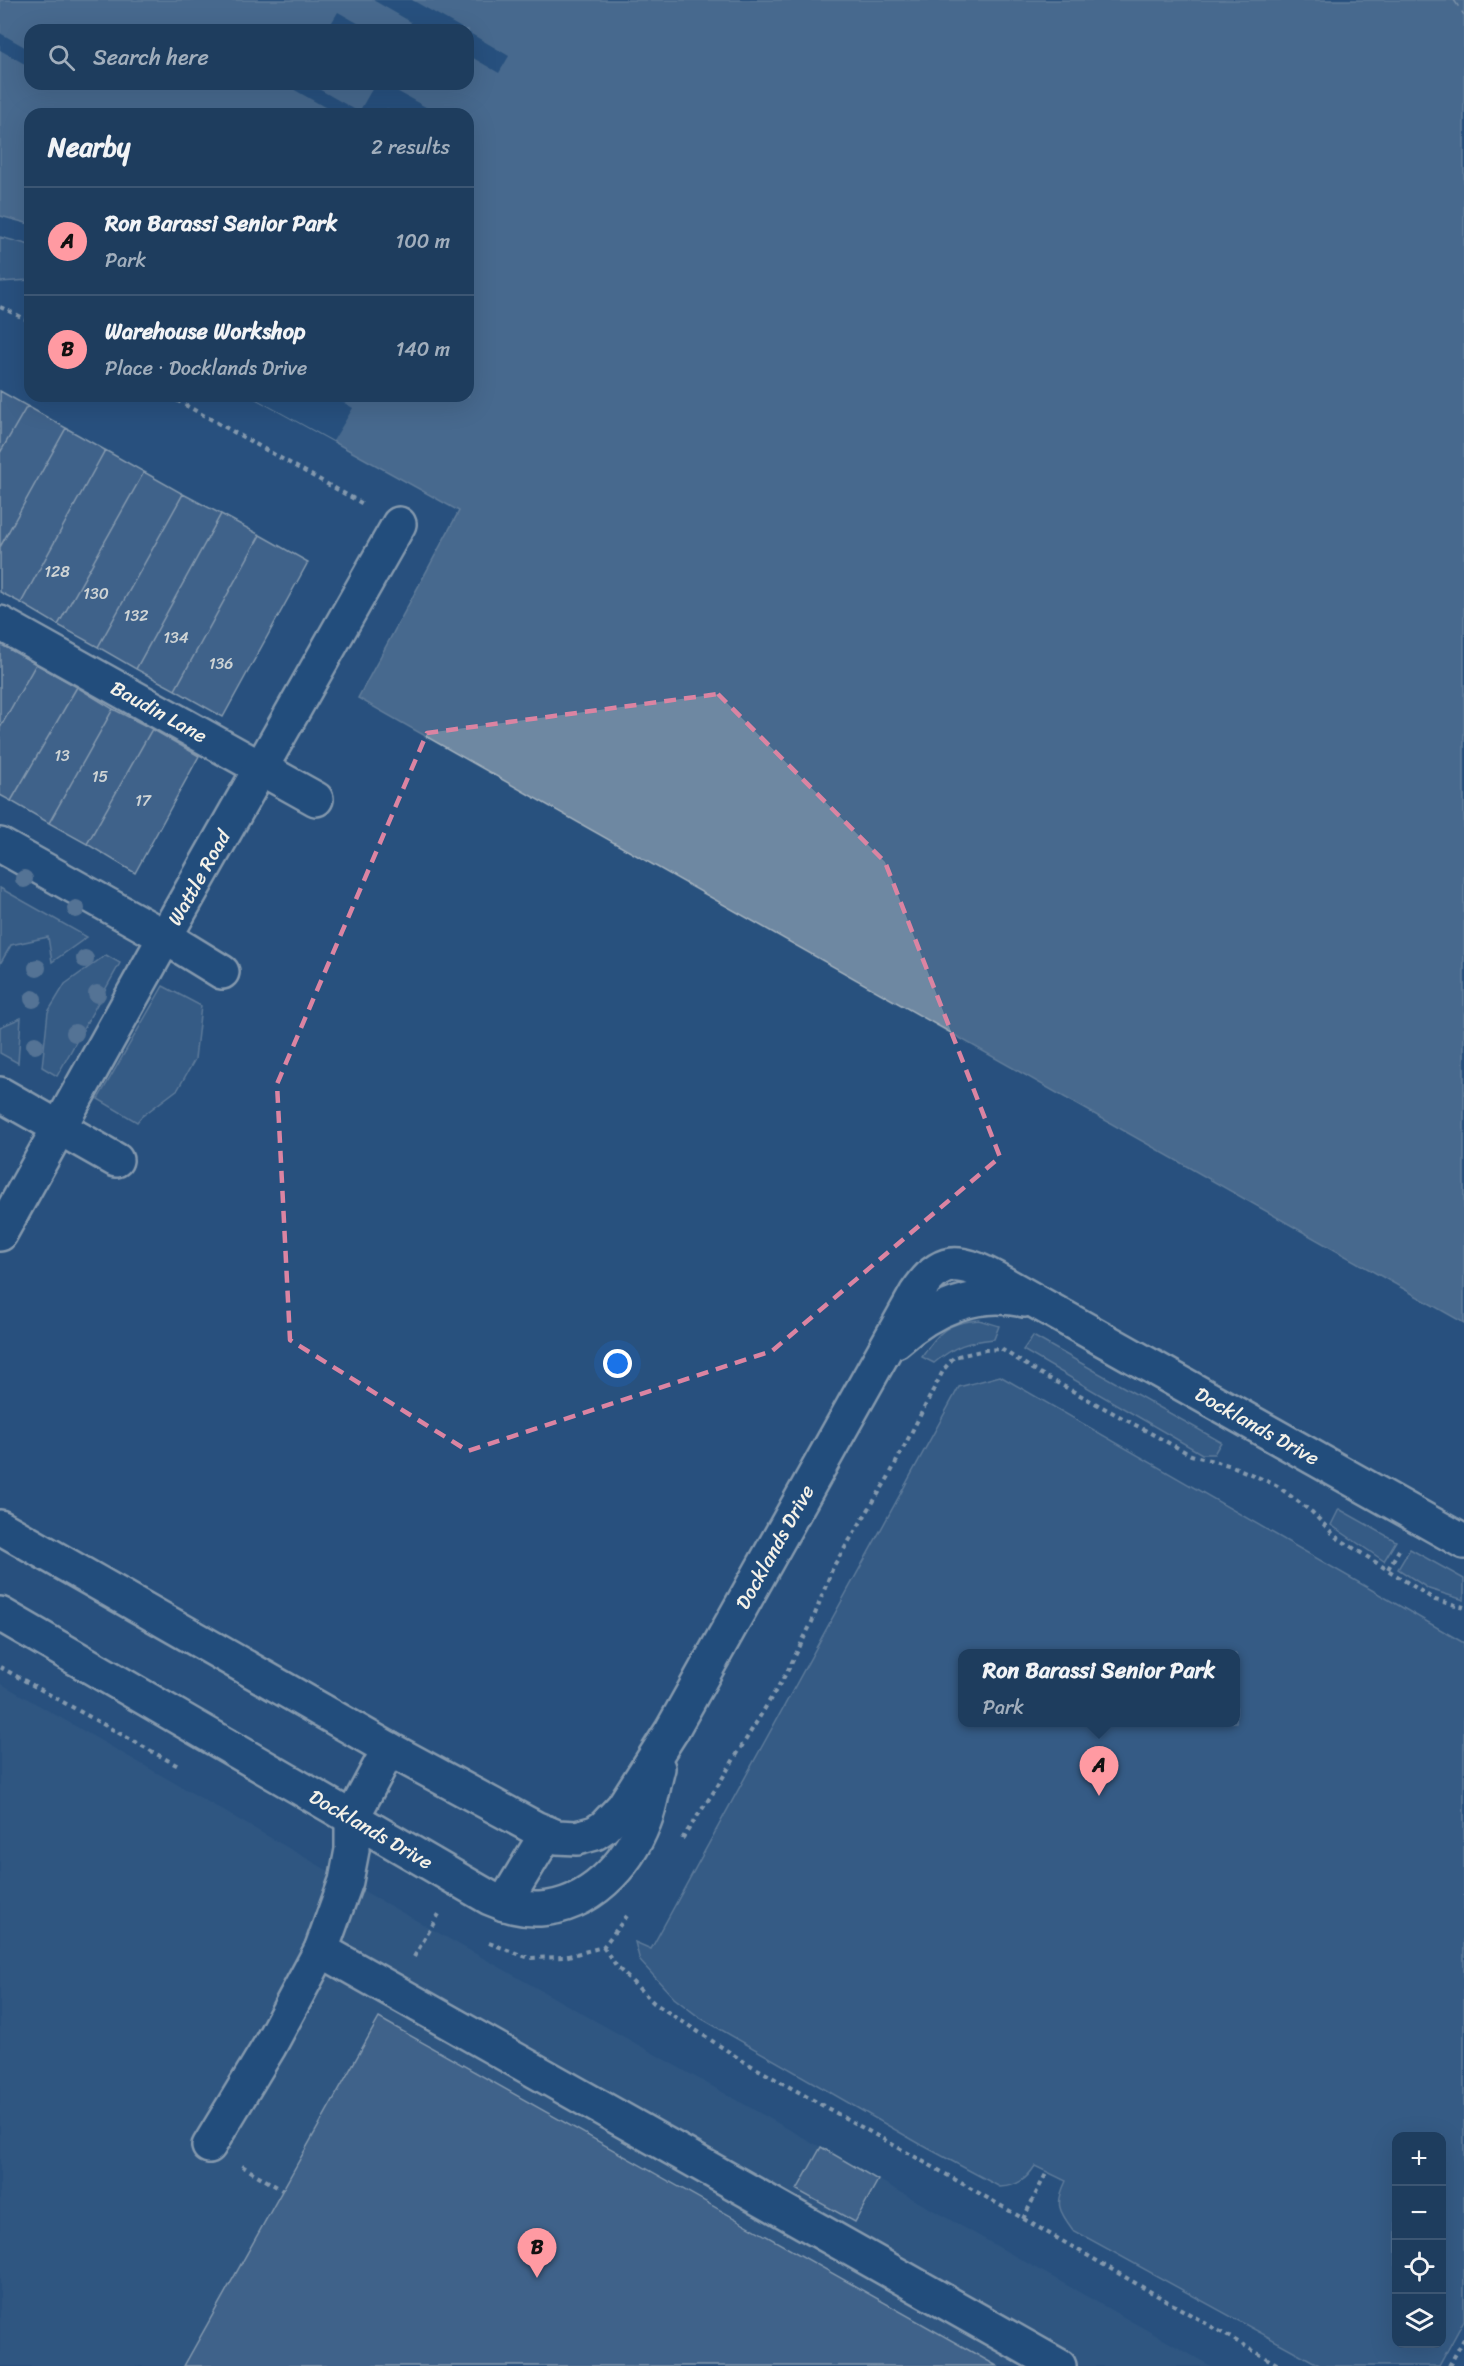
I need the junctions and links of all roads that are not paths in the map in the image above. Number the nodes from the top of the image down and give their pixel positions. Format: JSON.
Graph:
{"nodes":[{"id":1,"x":399,"y":524,"type":"road end"},
{"id":2,"x":0,"y":623,"type":"edge"},
{"id":3,"x":261,"y":769,"type":"junction"},
{"id":4,"x":316,"y":799,"type":"dead end"},
{"id":5,"x":0,"y":845,"type":"edge"},
{"id":6,"x":165,"y":937,"type":"junction"},
{"id":7,"x":222,"y":972,"type":"dead end"},
{"id":8,"x":0,"y":1094,"type":"edge"},
{"id":9,"x":59,"y":1127,"type":"junction"},
{"id":10,"x":116,"y":1160,"type":"dead end"},
{"id":11,"x":0,"y":1234,"type":"edge"},
{"id":12,"x":3,"y":1534,"type":"edge"},
{"id":13,"x":1464,"y":1542,"type":"edge"},
{"id":14,"x":0,"y":1614,"type":"edge"},
{"id":15,"x":672,"y":1730,"type":"junction"},
{"id":16,"x":389,"y":1749,"type":"junction"},
{"id":17,"x":352,"y":1818,"type":"junction"},
{"id":18,"x":547,"y":1833,"type":"junction"},
{"id":19,"x":504,"y":1904,"type":"junction"},
{"id":20,"x":321,"y":1950,"type":"junction"},
{"id":21,"x":209,"y":2146,"type":"dead end"},
{"id":22,"x":1059,"y":2366,"type":"edge"}],
"edges":[{"from":1,"to":3,"type":"street","name":"Wattle Road"},
{"from":2,"to":3,"type":"street","name":"Baudin Lane"},
{"from":3,"to":4,"type":"street","name":"Baudin Lane"},
{"from":3,"to":6,"type":"street","name":"Wattle Road"},
{"from":5,"to":6,"type":"street"},
{"from":6,"to":7,"type":"street"},
{"from":6,"to":9,"type":"street","name":"Wattle Road"},
{"from":8,"to":9,"type":"street"},
{"from":9,"to":10,"type":"street"},
{"from":9,"to":11,"type":"street","name":"Wattle Road"},
{"from":12,"to":16,"type":"street","name":"Docklands Drive"},
{"from":13,"to":15,"type":"street","name":"Docklands Drive"},
{"from":14,"to":17,"type":"street","name":"Docklands Drive"},
{"from":15,"to":18,"type":"street","name":"Docklands Drive"},
{"from":15,"to":19,"type":"street","name":"Docklands Drive"},
{"from":16,"to":17,"type":"street"},
{"from":16,"to":18,"type":"street","name":"Docklands Drive"},
{"from":17,"to":19,"type":"street","name":"Docklands Drive"},
{"from":17,"to":20,"type":"street"},
{"from":18,"to":19,"type":"street"},
{"from":20,"to":21,"type":"street"},
{"from":20,"to":22,"type":"street"}]}
